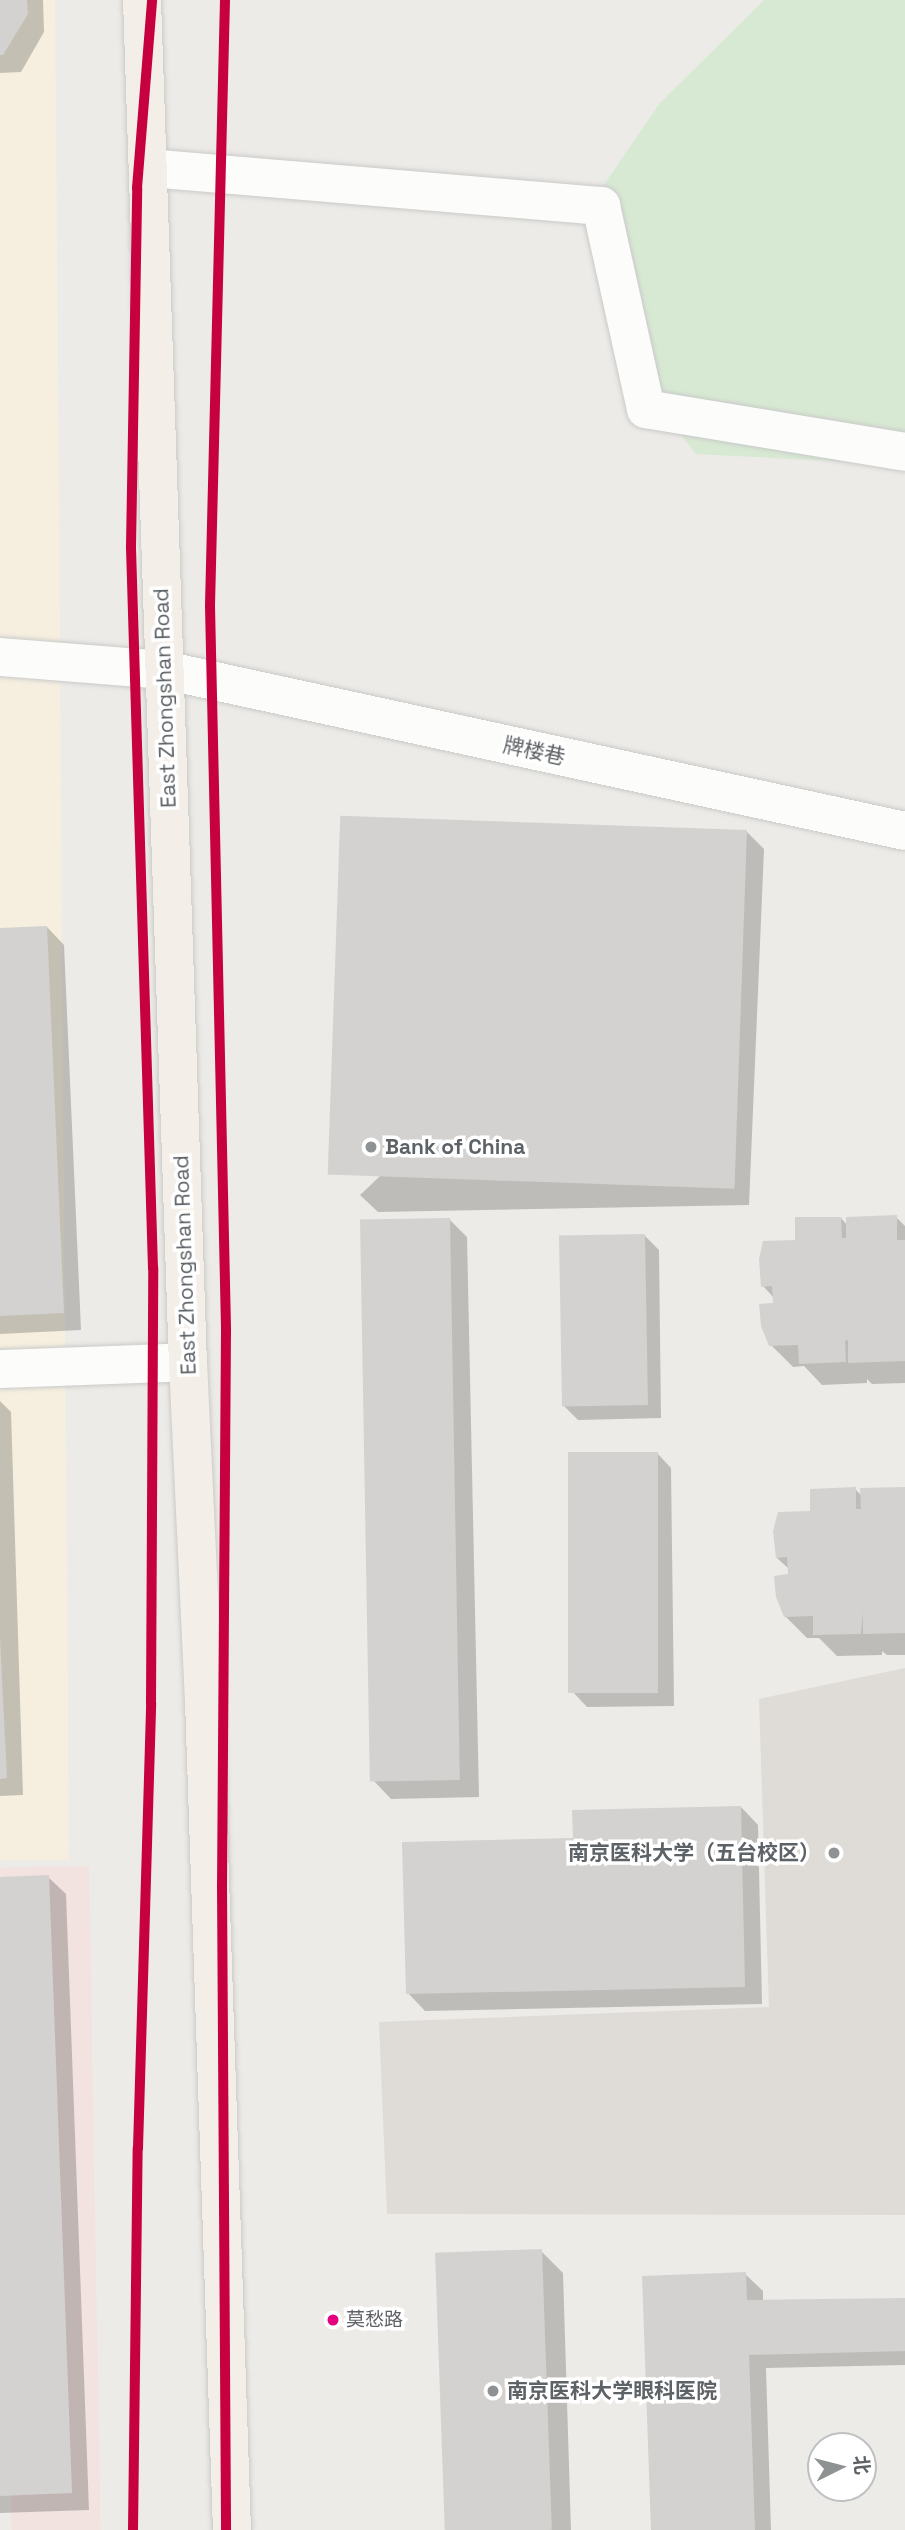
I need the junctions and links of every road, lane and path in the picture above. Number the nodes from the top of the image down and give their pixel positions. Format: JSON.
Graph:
{"nodes":[{"id":1,"x":142,"y":0,"type":"edge"},
{"id":2,"x":148,"y":168,"type":"junction"},
{"id":3,"x":905,"y":452,"type":"edge"},
{"id":4,"x":0,"y":657,"type":"edge"},
{"id":5,"x":164,"y":670,"type":"junction"},
{"id":6,"x":905,"y":831,"type":"edge"},
{"id":7,"x":188,"y":1363,"type":"junction"},
{"id":8,"x":0,"y":1369,"type":"edge"},
{"id":9,"x":232,"y":2530,"type":"edge"}],
"edges":[{"from":1,"to":2,"type":"main road","name":"East Zhongshan Road"},
{"from":2,"to":3,"type":"street"},
{"from":2,"to":5,"type":"main road","name":"East Zhongshan Road"},
{"from":4,"to":5,"type":"street","name":"牌楼巷"},
{"from":5,"to":6,"type":"street","name":"牌楼巷"},
{"from":5,"to":7,"type":"main road","name":"East Zhongshan Road"},
{"from":7,"to":8,"type":"street"},
{"from":7,"to":9,"type":"main road","name":"East Zhongshan Road"}]}
